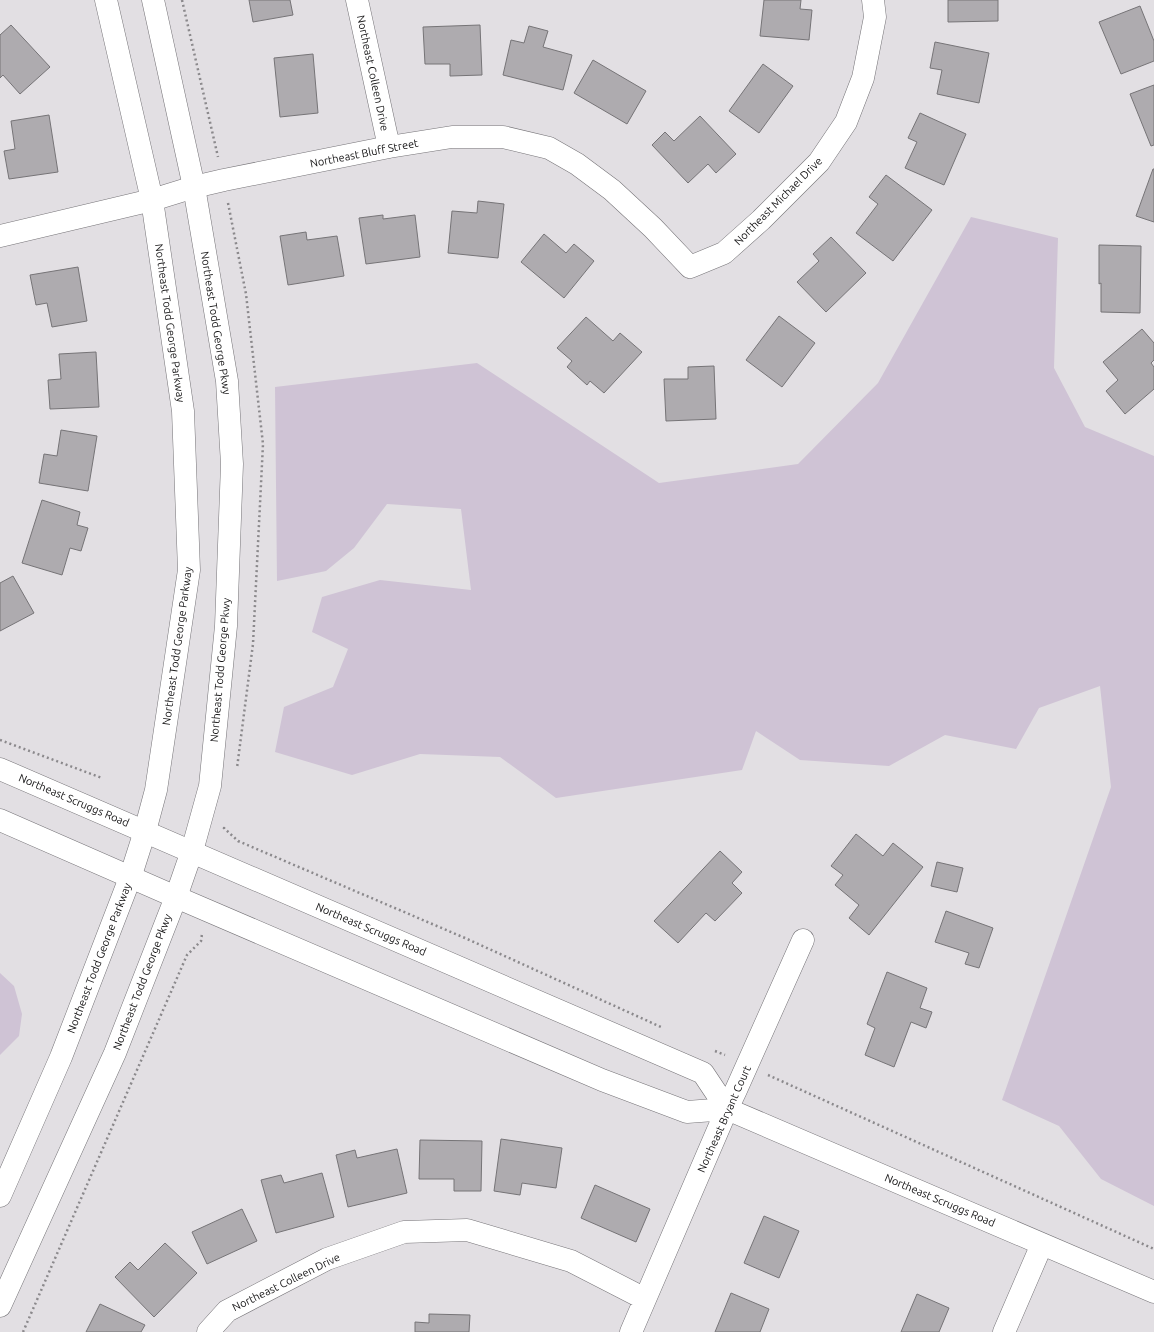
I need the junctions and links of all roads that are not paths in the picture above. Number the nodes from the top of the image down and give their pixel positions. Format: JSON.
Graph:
{"nodes":[{"id":1,"x":106,"y":0,"type":"edge"},
{"id":2,"x":153,"y":0,"type":"edge"},
{"id":3,"x":357,"y":0,"type":"edge"},
{"id":4,"x":873,"y":0,"type":"edge"},
{"id":5,"x":389,"y":147,"type":"junction"},
{"id":6,"x":194,"y":187,"type":"junction"},
{"id":7,"x":152,"y":200,"type":"junction"},
{"id":8,"x":0,"y":236,"type":"edge"},
{"id":9,"x":690,"y":267,"type":"joint"},
{"id":10,"x":0,"y":769,"type":"edge"},
{"id":11,"x":0,"y":820,"type":"edge"},
{"id":12,"x":146,"y":831,"type":"junction"},
{"id":13,"x":192,"y":852,"type":"junction"},
{"id":14,"x":130,"y":878,"type":"junction"},
{"id":15,"x":176,"y":897,"type":"junction"},
{"id":16,"x":804,"y":940,"type":"dead end"},
{"id":17,"x":727,"y":1109,"type":"junction"},
{"id":18,"x":0,"y":1196,"type":"edge"},
{"id":19,"x":1042,"y":1244,"type":"junction"},
{"id":20,"x":1154,"y":1292,"type":"edge"},
{"id":21,"x":645,"y":1299,"type":"junction"},
{"id":22,"x":0,"y":1306,"type":"edge"},
{"id":23,"x":208,"y":1332,"type":"edge"},
{"id":24,"x":631,"y":1332,"type":"edge"},
{"id":25,"x":1004,"y":1332,"type":"edge"}],
"edges":[{"from":1,"to":7,"type":"street","name":"Northeast Todd George Parkway"},
{"from":2,"to":6,"type":"street","name":"Northeast Todd George Pkwy"},
{"from":3,"to":5,"type":"street","name":"Northeast Colleen Drive"},
{"from":4,"to":9,"type":"street","name":"Northeast Michael Drive"},
{"from":5,"to":6,"type":"street","name":"Northeast Bluff Street"},
{"from":5,"to":9,"type":"street","name":"Northeast Bluff Street"},
{"from":6,"to":7,"type":"street","name":"Northeast Bluff Street"},
{"from":6,"to":13,"type":"street","name":"Northeast Todd George Pkwy"},
{"from":7,"to":8,"type":"street","name":"Northeast Bluff Street"},
{"from":7,"to":12,"type":"street","name":"Northeast Todd George Parkway"},
{"from":10,"to":12,"type":"street","name":"Northeast Scruggs Road"},
{"from":11,"to":14,"type":"street","name":"Northeast Scruggs Road"},
{"from":12,"to":13,"type":"street","name":"Northeast Scruggs Road"},
{"from":12,"to":14,"type":"street","name":"Northeast Todd George Parkway"},
{"from":13,"to":15,"type":"street","name":"Northeast Todd George Pkwy"},
{"from":13,"to":17,"type":"street","name":"Northeast Scruggs Road"},
{"from":14,"to":15,"type":"street","name":"Northeast Scruggs Road"},
{"from":14,"to":18,"type":"street","name":"Northeast Todd George Parkway"},
{"from":15,"to":17,"type":"street","name":"Northeast Scruggs Road"},
{"from":15,"to":22,"type":"street","name":"Northeast Todd George Pkwy"},
{"from":16,"to":17,"type":"street","name":"Northeast Bryant Court"},
{"from":17,"to":19,"type":"street","name":"Northeast Scruggs Road"},
{"from":17,"to":21,"type":"street","name":"Northeast Bryant Court"},
{"from":19,"to":20,"type":"street","name":"Northeast Scruggs Road"},
{"from":19,"to":25,"type":"street"},
{"from":21,"to":23,"type":"street","name":"Northeast Colleen Drive"},
{"from":21,"to":24,"type":"street","name":"Northeast Bryant Court"}]}
